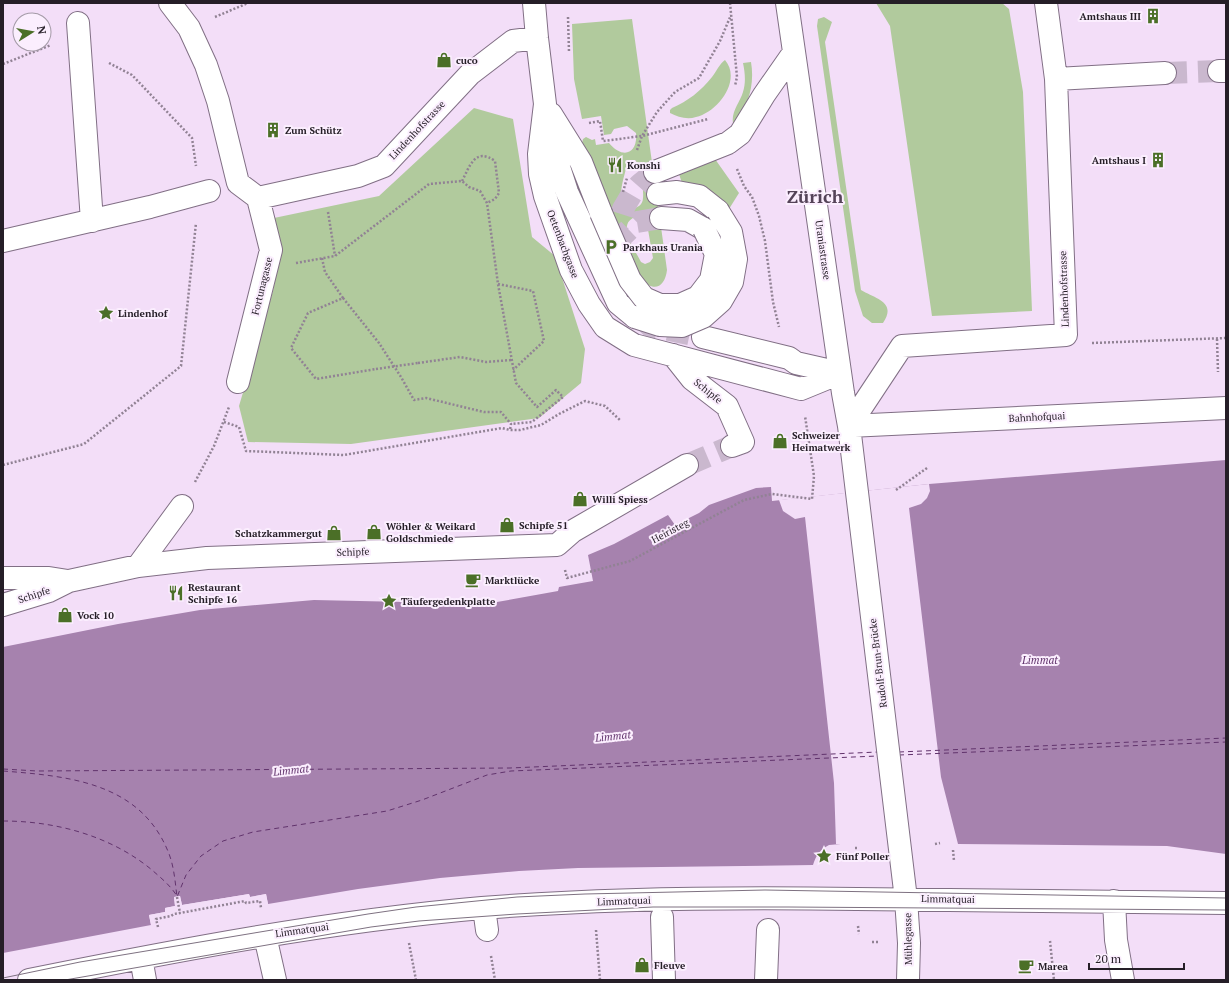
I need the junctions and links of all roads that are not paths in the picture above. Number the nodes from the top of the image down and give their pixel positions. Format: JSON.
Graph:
{"nodes":[{"id":1,"x":170,"y":3,"type":"edge"},
{"id":2,"x":534,"y":3,"type":"edge"},
{"id":3,"x":787,"y":3,"type":"edge"},
{"id":4,"x":1046,"y":3,"type":"edge"},
{"id":5,"x":78,"y":23,"type":"dead end"},
{"id":6,"x":537,"y":38,"type":"junction"},
{"id":7,"x":794,"y":52,"type":"junction"},
{"id":8,"x":1165,"y":74,"type":"tunnel mouth"},
{"id":9,"x":1056,"y":79,"type":"junction"},
{"id":10,"x":546,"y":104,"type":"junction"},
{"id":11,"x":655,"y":172,"type":"tunnel mouth"},
{"id":12,"x":223,"y":187,"type":"junction"},
{"id":13,"x":658,"y":194,"type":"tunnel mouth"},
{"id":14,"x":258,"y":198,"type":"junction"},
{"id":15,"x":661,"y":218,"type":"tunnel mouth"},
{"id":16,"x":92,"y":221,"type":"junction"},
{"id":17,"x":3,"y":241,"type":"edge"},
{"id":18,"x":703,"y":336,"type":"tunnel mouth"},
{"id":19,"x":673,"y":355,"type":"junction"},
{"id":20,"x":840,"y":373,"type":"junction"},
{"id":21,"x":238,"y":382,"type":"road end"},
{"id":22,"x":1226,"y":408,"type":"edge"},
{"id":23,"x":849,"y":426,"type":"junction"},
{"id":24,"x":732,"y":446,"type":"tunnel mouth"},
{"id":25,"x":686,"y":465,"type":"tunnel mouth"},
{"id":26,"x":182,"y":506,"type":"road end"},
{"id":27,"x":138,"y":566,"type":"junction"},
{"id":28,"x":3,"y":578,"type":"edge"},
{"id":29,"x":69,"y":581,"type":"junction"},
{"id":30,"x":3,"y":605,"type":"edge"},
{"id":31,"x":906,"y":899,"type":"junction"},
{"id":32,"x":1114,"y":901,"type":"junction"},
{"id":33,"x":1226,"y":904,"type":"edge"},
{"id":34,"x":484,"y":908,"type":"junction"},
{"id":35,"x":662,"y":917,"type":"dead end"},
{"id":36,"x":487,"y":930,"type":"dead end"},
{"id":37,"x":768,"y":930,"type":"dead end"},
{"id":38,"x":267,"y":946,"type":"junction"},
{"id":39,"x":144,"y":972,"type":"edge"},
{"id":40,"x":29,"y":980,"type":"edge"},
{"id":41,"x":275,"y":980,"type":"edge"},
{"id":42,"x":664,"y":980,"type":"edge"},
{"id":43,"x":766,"y":980,"type":"edge"},
{"id":44,"x":908,"y":980,"type":"edge"},
{"id":45,"x":1123,"y":980,"type":"edge"}],
"edges":[{"from":1,"to":12,"type":"street"},
{"from":2,"to":6,"type":"street","name":"Oetenbachgasse"},
{"from":3,"to":7,"type":"street","name":"Uraniastrasse"},
{"from":4,"to":9,"type":"street","name":"Lindenhofstrasse"},
{"from":5,"to":16,"type":"street"},
{"from":6,"to":10,"type":"street","name":"Oetenbachgasse"},
{"from":6,"to":14,"type":"street","name":"Lindenhofstrasse"},
{"from":7,"to":11,"type":"street"},
{"from":7,"to":20,"type":"street","name":"Uraniastrasse"},
{"from":8,"to":9,"type":"street"},
{"from":9,"to":23,"type":"street","name":"Lindenhofstrasse"},
{"from":10,"to":13,"type":"street","bridge":true},
{"from":10,"to":15,"type":"street","bridge":true},
{"from":10,"to":19,"type":"street","name":"Oetenbachgasse"},
{"from":12,"to":14,"type":"street"},
{"from":12,"to":16,"type":"street"},
{"from":14,"to":21,"type":"street","name":"Fortunagasse"},
{"from":16,"to":17,"type":"street"},
{"from":18,"to":20,"type":"street"},
{"from":19,"to":20,"type":"street","name":"Oetenbachgasse"},
{"from":19,"to":24,"type":"street","name":"Schipfe"},
{"from":20,"to":23,"type":"street","name":"Uraniastrasse"},
{"from":22,"to":23,"type":"street","name":"Bahnhofquai"},
{"from":23,"to":31,"type":"street","name":"Rudolf-Brun-Brücke"},
{"from":25,"to":27,"type":"street","name":"Schipfe"},
{"from":26,"to":27,"type":"street"},
{"from":27,"to":29,"type":"street","name":"Schipfe"},
{"from":28,"to":29,"type":"street"},
{"from":29,"to":30,"type":"street","name":"Schipfe"},
{"from":31,"to":32,"type":"street","name":"Limmatquai"},
{"from":31,"to":34,"type":"street","name":"Limmatquai"},
{"from":31,"to":44,"type":"street","name":"Mühlegasse"},
{"from":32,"to":33,"type":"street","name":"Limmatquai"},
{"from":32,"to":45,"type":"street"},
{"from":34,"to":36,"type":"street"},
{"from":34,"to":38,"type":"street","name":"Limmatquai"},
{"from":35,"to":42,"type":"street"},
{"from":37,"to":43,"type":"street"},
{"from":38,"to":39,"type":"street","name":"Limmatquai"},
{"from":38,"to":41,"type":"street"},
{"from":39,"to":40,"type":"street","name":"Limmatquai"}]}
